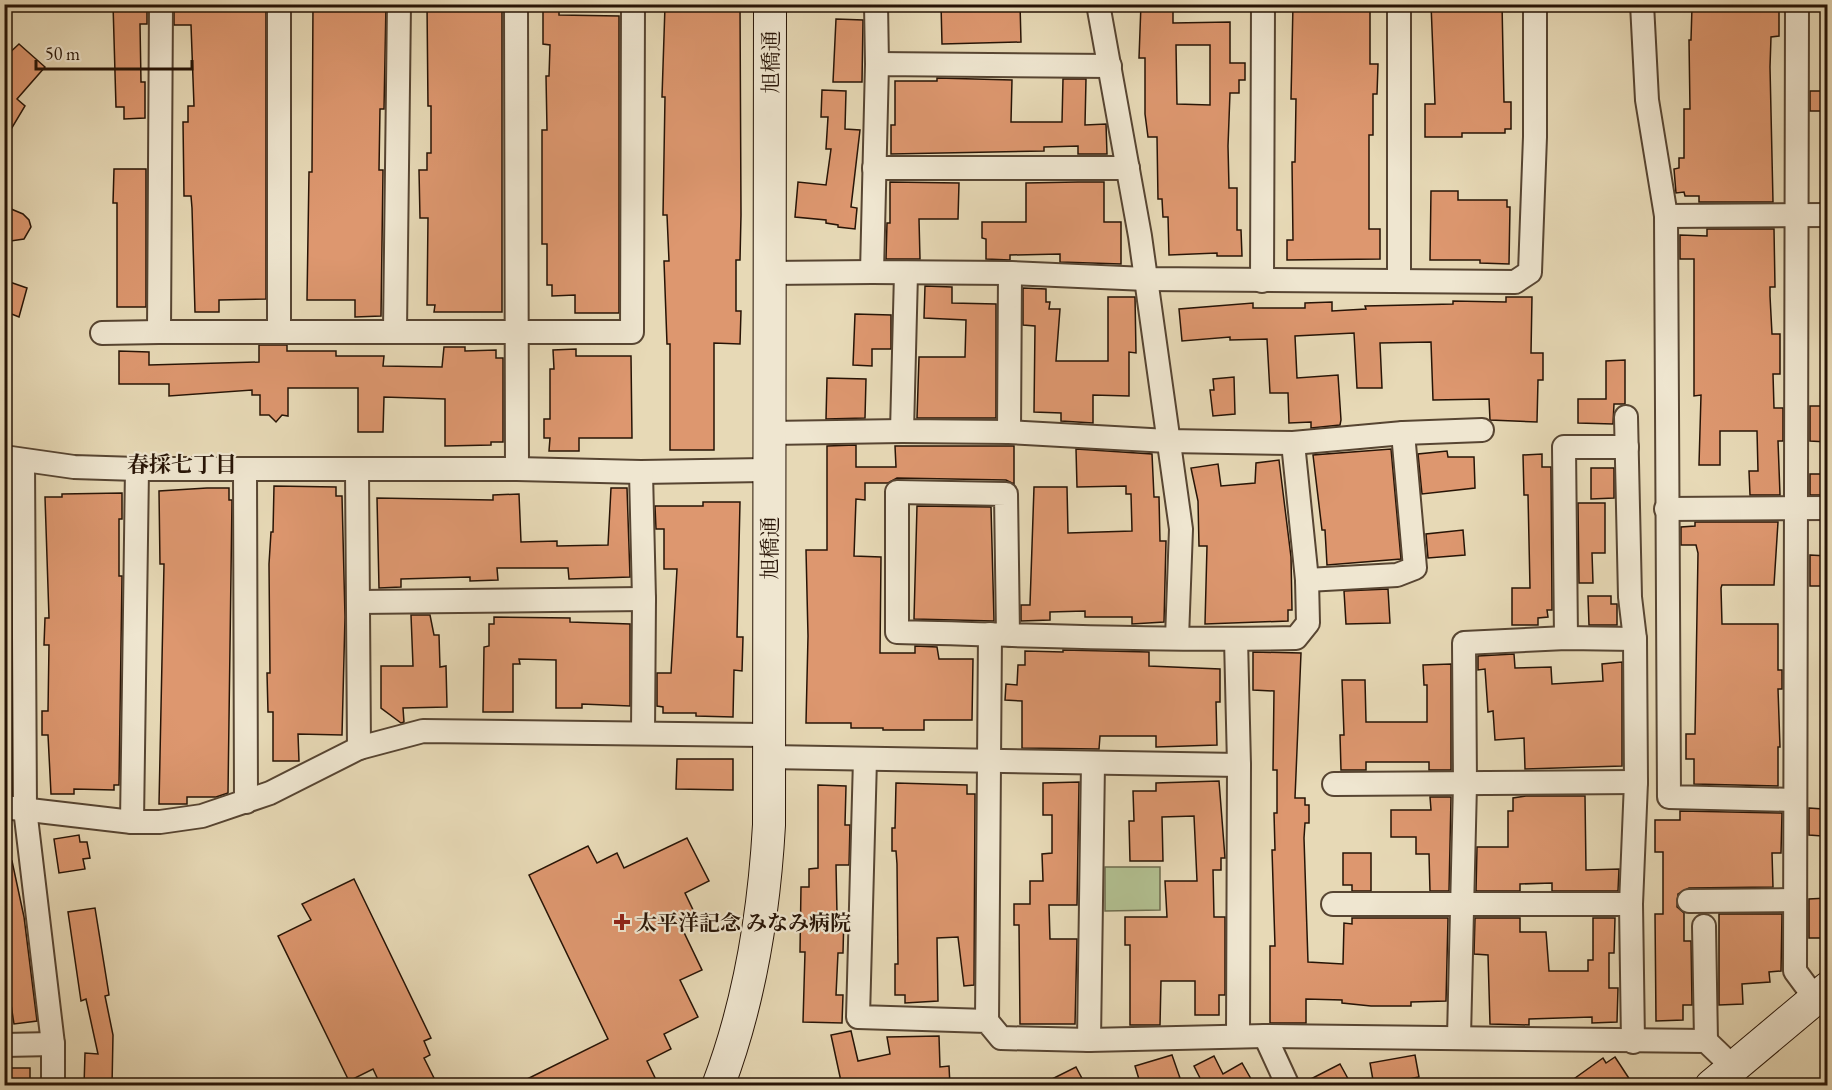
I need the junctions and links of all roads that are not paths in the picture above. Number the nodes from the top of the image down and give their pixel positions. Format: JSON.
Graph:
{"nodes":[{"id":1,"x":160,"y":4,"type":"edge"},
{"id":2,"x":279,"y":4,"type":"edge"},
{"id":3,"x":399,"y":4,"type":"edge"},
{"id":4,"x":516,"y":4,"type":"edge"},
{"id":5,"x":633,"y":4,"type":"edge"},
{"id":6,"x":770,"y":4,"type":"edge"},
{"id":7,"x":876,"y":4,"type":"edge"},
{"id":8,"x":1098,"y":4,"type":"edge"},
{"id":9,"x":1263,"y":4,"type":"edge"},
{"id":10,"x":1399,"y":4,"type":"edge"},
{"id":11,"x":1535,"y":4,"type":"edge"},
{"id":12,"x":1642,"y":4,"type":"edge"},
{"id":13,"x":1797,"y":4,"type":"edge"},
{"id":14,"x":877,"y":64,"type":"junction"},
{"id":15,"x":1110,"y":66,"type":"junction"},
{"id":16,"x":874,"y":168,"type":"junction"},
{"id":17,"x":1128,"y":168,"type":"junction"},
{"id":18,"x":1795,"y":214,"type":"junction"},
{"id":19,"x":1827,"y":215,"type":"edge"},
{"id":20,"x":1666,"y":216,"type":"junction"},
{"id":21,"x":872,"y":272,"type":"junction"},
{"id":22,"x":769,"y":273,"type":"junction"},
{"id":23,"x":906,"y":273,"type":"junction"},
{"id":24,"x":1010,"y":273,"type":"junction"},
{"id":25,"x":1146,"y":279,"type":"junction"},
{"id":26,"x":1399,"y":280,"type":"junction"},
{"id":27,"x":1262,"y":281,"type":"junction"},
{"id":28,"x":395,"y":330,"type":"junction"},
{"id":29,"x":279,"y":331,"type":"junction"},
{"id":30,"x":159,"y":332,"type":"junction"},
{"id":31,"x":102,"y":333,"type":"dead end"},
{"id":32,"x":516,"y":334,"type":"junction"},
{"id":33,"x":1626,"y":417,"type":"dead end"},
{"id":34,"x":1482,"y":430,"type":"dead end"},
{"id":35,"x":902,"y":431,"type":"junction"},
{"id":36,"x":1010,"y":432,"type":"junction"},
{"id":37,"x":770,"y":433,"type":"junction"},
{"id":38,"x":1403,"y":433,"type":"junction"},
{"id":39,"x":1168,"y":441,"type":"junction"},
{"id":40,"x":1293,"y":443,"type":"junction"},
{"id":41,"x":1627,"y":447,"type":"junction"},
{"id":42,"x":14,"y":459,"type":"edge"},
{"id":43,"x":137,"y":469,"type":"junction"},
{"id":44,"x":517,"y":469,"type":"junction"},
{"id":45,"x":245,"y":470,"type":"junction"},
{"id":46,"x":357,"y":470,"type":"junction"},
{"id":47,"x":769,"y":470,"type":"junction"},
{"id":48,"x":641,"y":472,"type":"junction"},
{"id":49,"x":1827,"y":508,"type":"edge"},
{"id":50,"x":1666,"y":509,"type":"junction"},
{"id":51,"x":1797,"y":509,"type":"junction"},
{"id":52,"x":1307,"y":580,"type":"junction"},
{"id":53,"x":644,"y":599,"type":"junction"},
{"id":54,"x":358,"y":602,"type":"junction"},
{"id":55,"x":999,"y":634,"type":"junction"},
{"id":56,"x":1177,"y":638,"type":"junction"},
{"id":57,"x":1566,"y":638,"type":"junction"},
{"id":58,"x":1236,"y":639,"type":"junction"},
{"id":59,"x":1635,"y":639,"type":"junction"},
{"id":60,"x":643,"y":732,"type":"junction"},
{"id":61,"x":770,"y":746,"type":"junction"},
{"id":62,"x":359,"y":748,"type":"junction"},
{"id":63,"x":865,"y":759,"type":"junction"},
{"id":64,"x":991,"y":761,"type":"junction"},
{"id":65,"x":1093,"y":763,"type":"junction"},
{"id":66,"x":1239,"y":765,"type":"junction"},
{"id":67,"x":1636,"y":782,"type":"junction"},
{"id":68,"x":1334,"y":784,"type":"dead end"},
{"id":69,"x":1465,"y":784,"type":"junction"},
{"id":70,"x":1794,"y":800,"type":"junction"},
{"id":71,"x":246,"y":802,"type":"junction"},
{"id":72,"x":15,"y":808,"type":"edge"},
{"id":73,"x":132,"y":822,"type":"junction"},
{"id":74,"x":1794,"y":900,"type":"junction"},
{"id":75,"x":1689,"y":901,"type":"dead end"},
{"id":76,"x":1333,"y":904,"type":"dead end"},
{"id":77,"x":1461,"y":904,"type":"junction"},
{"id":78,"x":1631,"y":904,"type":"junction"},
{"id":79,"x":1704,"y":926,"type":"dead end"},
{"id":80,"x":1821,"y":993,"type":"edge"},
{"id":81,"x":987,"y":1022,"type":"junction"},
{"id":82,"x":1238,"y":1035,"type":"junction"},
{"id":83,"x":1265,"y":1035,"type":"junction"},
{"id":84,"x":1459,"y":1037,"type":"junction"},
{"id":85,"x":1089,"y":1040,"type":"junction"},
{"id":86,"x":1706,"y":1041,"type":"junction"},
{"id":87,"x":1633,"y":1042,"type":"junction"},
{"id":88,"x":4,"y":1044,"type":"edge"},
{"id":89,"x":53,"y":1044,"type":"junction"},
{"id":90,"x":1722,"y":1076,"type":"edge"},
{"id":91,"x":53,"y":1086,"type":"edge"},
{"id":92,"x":718,"y":1086,"type":"edge"},
{"id":93,"x":1288,"y":1086,"type":"edge"}],
"edges":[{"from":1,"to":30,"type":"street"},
{"from":2,"to":29,"type":"street"},
{"from":3,"to":28,"type":"street"},
{"from":4,"to":32,"type":"street"},
{"from":5,"to":32,"type":"street"},
{"from":6,"to":22,"type":"street","name":"旭橋通"},
{"from":7,"to":14,"type":"street"},
{"from":8,"to":15,"type":"street"},
{"from":9,"to":27,"type":"street"},
{"from":10,"to":26,"type":"street"},
{"from":11,"to":26,"type":"street"},
{"from":12,"to":20,"type":"street"},
{"from":13,"to":18,"type":"street"},
{"from":14,"to":15,"type":"street"},
{"from":14,"to":16,"type":"street"},
{"from":15,"to":17,"type":"street"},
{"from":16,"to":17,"type":"street"},
{"from":16,"to":21,"type":"street"},
{"from":17,"to":25,"type":"street"},
{"from":18,"to":19,"type":"street"},
{"from":18,"to":20,"type":"street"},
{"from":18,"to":51,"type":"street"},
{"from":20,"to":50,"type":"street"},
{"from":21,"to":22,"type":"street"},
{"from":21,"to":23,"type":"street"},
{"from":22,"to":37,"type":"street","name":"旭橋通"},
{"from":23,"to":24,"type":"street"},
{"from":23,"to":35,"type":"street"},
{"from":24,"to":25,"type":"street"},
{"from":24,"to":36,"type":"street"},
{"from":25,"to":27,"type":"street"},
{"from":25,"to":39,"type":"street"},
{"from":26,"to":27,"type":"street"},
{"from":28,"to":29,"type":"street"},
{"from":28,"to":32,"type":"street"},
{"from":29,"to":30,"type":"street"},
{"from":30,"to":31,"type":"street"},
{"from":32,"to":44,"type":"street"},
{"from":33,"to":41,"type":"street"},
{"from":34,"to":38,"type":"street"},
{"from":35,"to":36,"type":"street"},
{"from":35,"to":37,"type":"street"},
{"from":36,"to":39,"type":"street"},
{"from":37,"to":47,"type":"street","name":"旭橋通"},
{"from":38,"to":40,"type":"street"},
{"from":38,"to":52,"type":"street"},
{"from":39,"to":40,"type":"street"},
{"from":39,"to":56,"type":"street"},
{"from":40,"to":52,"type":"street"},
{"from":41,"to":57,"type":"street"},
{"from":41,"to":59,"type":"street"},
{"from":42,"to":43,"type":"street"},
{"from":42,"to":72,"type":"street"},
{"from":43,"to":45,"type":"street"},
{"from":43,"to":73,"type":"street"},
{"from":44,"to":46,"type":"street"},
{"from":44,"to":48,"type":"street"},
{"from":45,"to":46,"type":"street"},
{"from":45,"to":71,"type":"street"},
{"from":46,"to":54,"type":"street"},
{"from":47,"to":48,"type":"street"},
{"from":47,"to":61,"type":"street","name":"旭橋通"},
{"from":48,"to":53,"type":"street"},
{"from":49,"to":51,"type":"street"},
{"from":50,"to":51,"type":"street"},
{"from":50,"to":70,"type":"street"},
{"from":51,"to":70,"type":"street"},
{"from":52,"to":58,"type":"street"},
{"from":53,"to":54,"type":"street"},
{"from":53,"to":60,"type":"street"},
{"from":54,"to":62,"type":"street"},
{"from":55,"to":55,"type":"street"},
{"from":55,"to":56,"type":"street"},
{"from":55,"to":64,"type":"street"},
{"from":56,"to":58,"type":"street"},
{"from":57,"to":59,"type":"street"},
{"from":57,"to":69,"type":"street"},
{"from":58,"to":66,"type":"street"},
{"from":59,"to":67,"type":"street"},
{"from":60,"to":61,"type":"street"},
{"from":60,"to":62,"type":"street"},
{"from":61,"to":63,"type":"street"},
{"from":61,"to":92,"type":"street","name":"旭橋通"},
{"from":62,"to":71,"type":"street"},
{"from":63,"to":64,"type":"street"},
{"from":63,"to":81,"type":"street"},
{"from":64,"to":65,"type":"street"},
{"from":64,"to":81,"type":"street"},
{"from":65,"to":66,"type":"street"},
{"from":65,"to":85,"type":"street"},
{"from":66,"to":82,"type":"street"},
{"from":67,"to":69,"type":"street"},
{"from":67,"to":78,"type":"street"},
{"from":68,"to":69,"type":"street"},
{"from":69,"to":77,"type":"street"},
{"from":70,"to":74,"type":"street"},
{"from":71,"to":73,"type":"street"},
{"from":72,"to":73,"type":"street"},
{"from":72,"to":89,"type":"street"},
{"from":74,"to":75,"type":"street"},
{"from":74,"to":80,"type":"street"},
{"from":76,"to":77,"type":"street"},
{"from":77,"to":78,"type":"street"},
{"from":77,"to":84,"type":"street"},
{"from":78,"to":87,"type":"street"},
{"from":79,"to":86,"type":"street"},
{"from":80,"to":90,"type":"street"},
{"from":81,"to":85,"type":"street"},
{"from":82,"to":83,"type":"street"},
{"from":82,"to":85,"type":"street"},
{"from":83,"to":84,"type":"street"},
{"from":83,"to":93,"type":"street"},
{"from":84,"to":87,"type":"street"},
{"from":86,"to":87,"type":"street"},
{"from":86,"to":90,"type":"street"},
{"from":88,"to":89,"type":"street"},
{"from":89,"to":91,"type":"street"}]}
